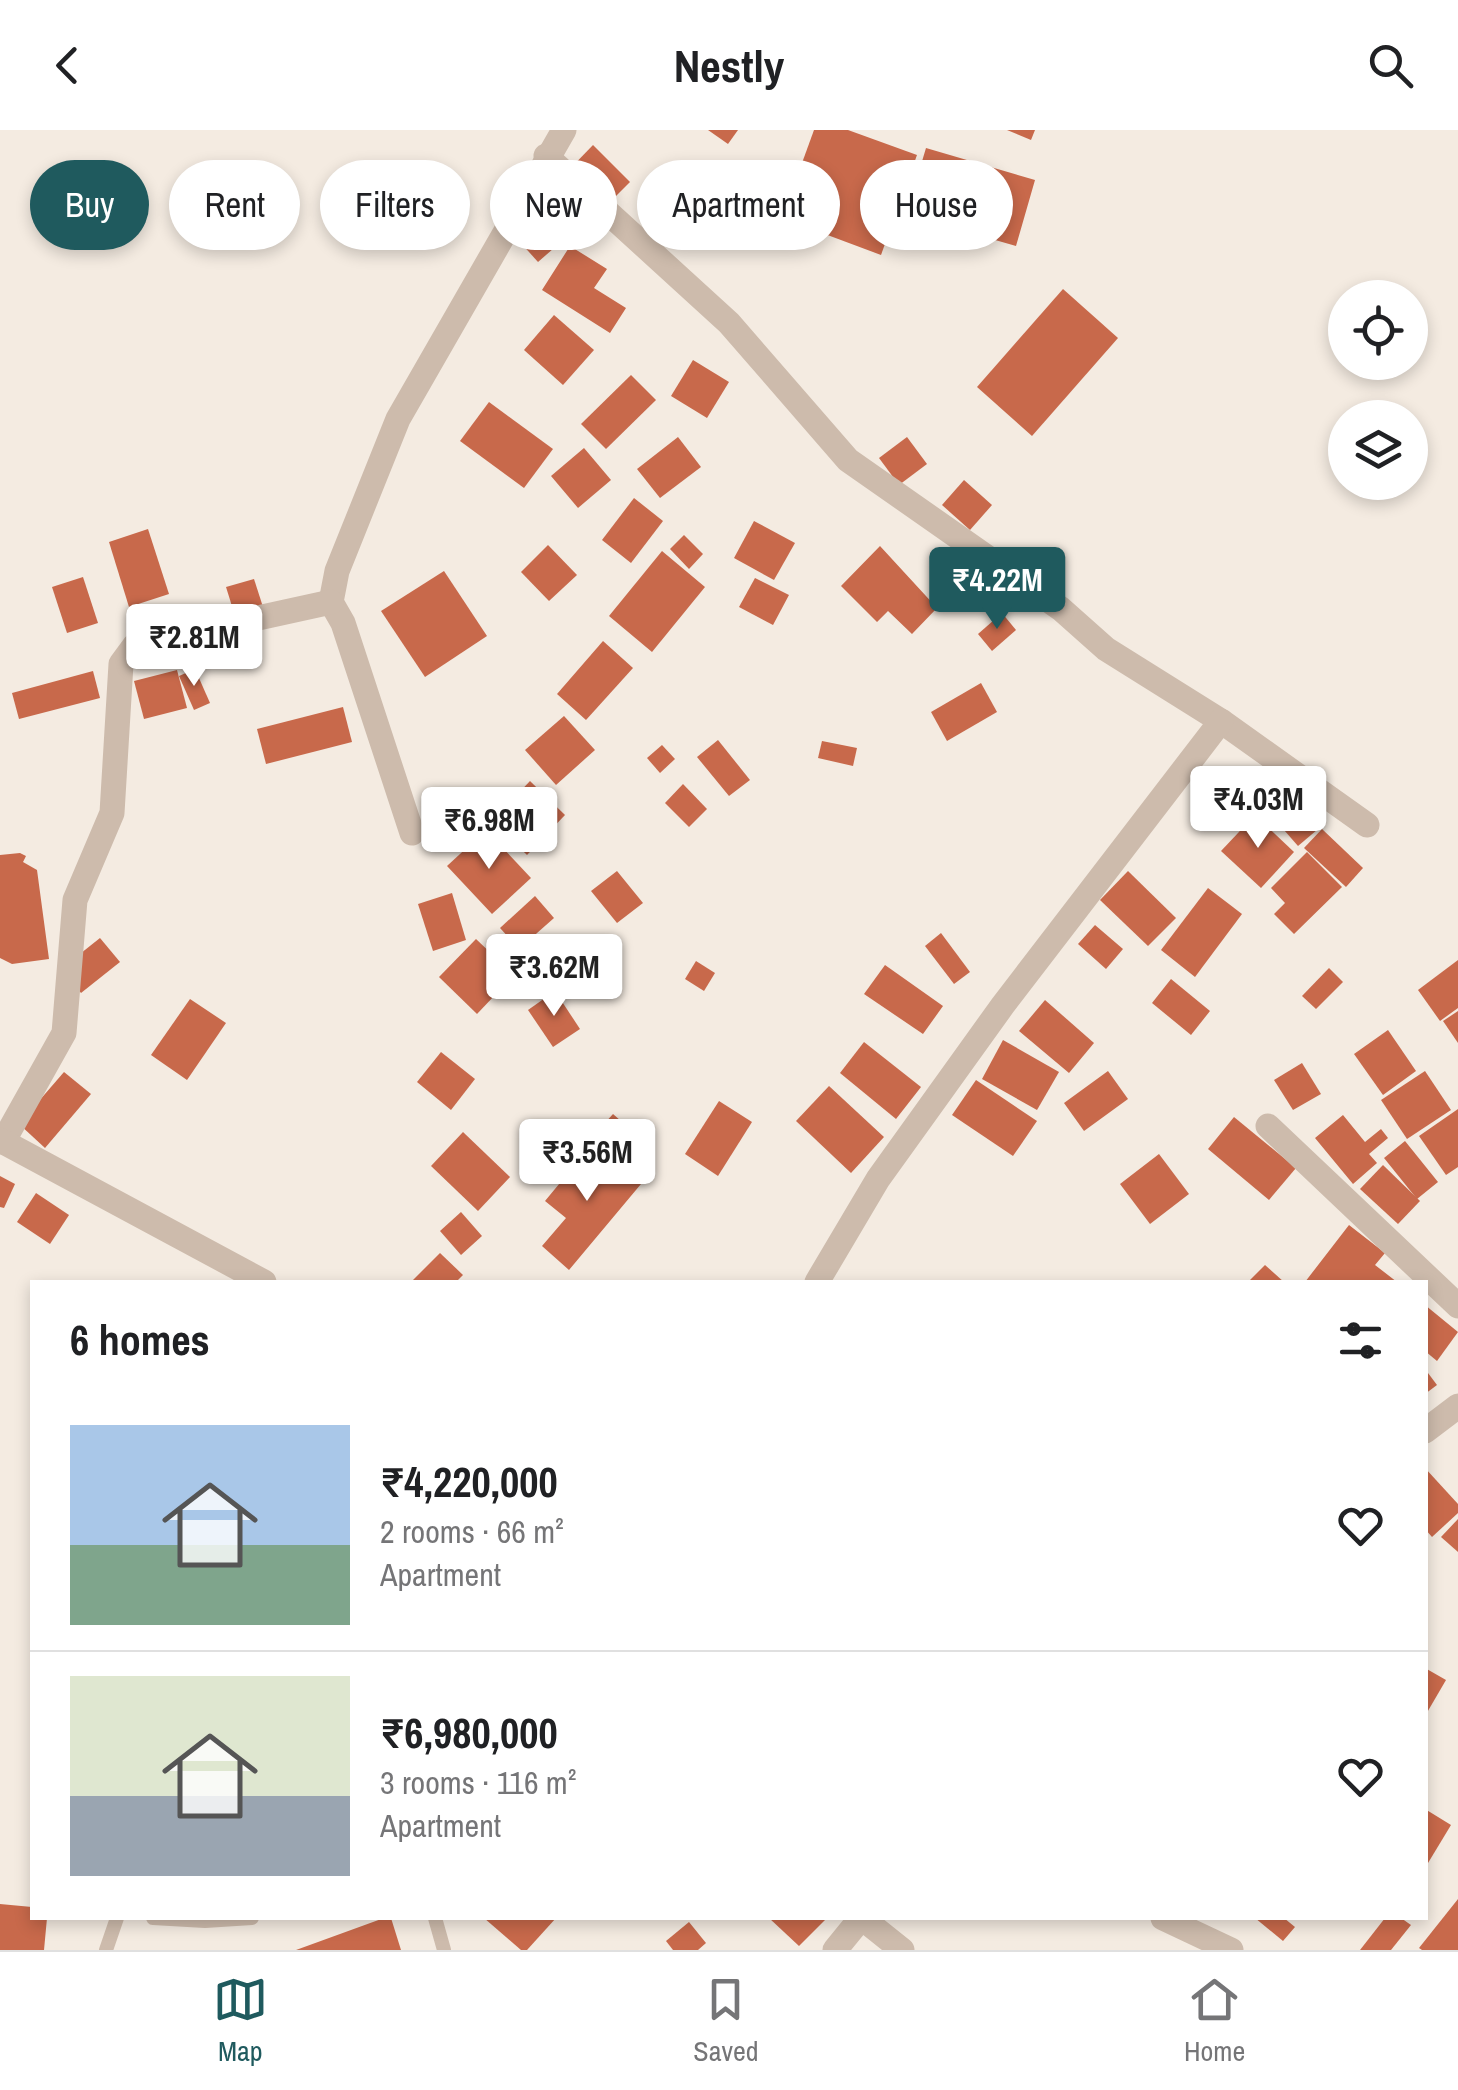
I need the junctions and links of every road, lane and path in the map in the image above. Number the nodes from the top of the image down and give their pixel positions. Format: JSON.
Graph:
{"nodes":[{"id":1,"x":564,"y":130,"type":"edge"},
{"id":2,"x":546,"y":156,"type":"junction"},
{"id":3,"x":331,"y":602,"type":"junction"},
{"id":4,"x":1220,"y":720,"type":"junction"},
{"id":5,"x":1367,"y":825,"type":"dead end"},
{"id":6,"x":412,"y":833,"type":"dead end"},
{"id":7,"x":1268,"y":1126,"type":"dead end"},
{"id":8,"x":2,"y":1141,"type":"edge"},
{"id":9,"x":260,"y":1280,"type":"edge"},
{"id":10,"x":817,"y":1280,"type":"edge"},
{"id":11,"x":1458,"y":1306,"type":"edge"},
{"id":12,"x":1458,"y":1406,"type":"edge"},
{"id":13,"x":1428,"y":1429,"type":"edge"},
{"id":14,"x":116,"y":1920,"type":"edge"},
{"id":15,"x":187,"y":1920,"type":"edge"},
{"id":16,"x":221,"y":1920,"type":"edge"},
{"id":17,"x":436,"y":1920,"type":"edge"},
{"id":18,"x":859,"y":1920,"type":"edge"},
{"id":19,"x":864,"y":1920,"type":"edge"},
{"id":20,"x":1167,"y":1920,"type":"edge"},
{"id":21,"x":106,"y":1950,"type":"edge"},
{"id":22,"x":444,"y":1950,"type":"edge"},
{"id":23,"x":835,"y":1950,"type":"edge"},
{"id":24,"x":902,"y":1950,"type":"edge"},
{"id":25,"x":1231,"y":1950,"type":"edge"}],
"edges":[{"from":1,"to":2,"type":"street"},
{"from":2,"to":3,"type":"street"},
{"from":2,"to":4,"type":"street"},
{"from":3,"to":6,"type":"street"},
{"from":3,"to":8,"type":"street"},
{"from":4,"to":5,"type":"street"},
{"from":4,"to":10,"type":"street"},
{"from":7,"to":11,"type":"street"},
{"from":8,"to":9,"type":"street"},
{"from":12,"to":13,"type":"street"},
{"from":14,"to":21,"type":"lane"},
{"from":15,"to":16,"type":"lane"},
{"from":17,"to":22,"type":"lane"},
{"from":18,"to":23,"type":"street"},
{"from":19,"to":24,"type":"street"},
{"from":20,"to":25,"type":"street"}]}
